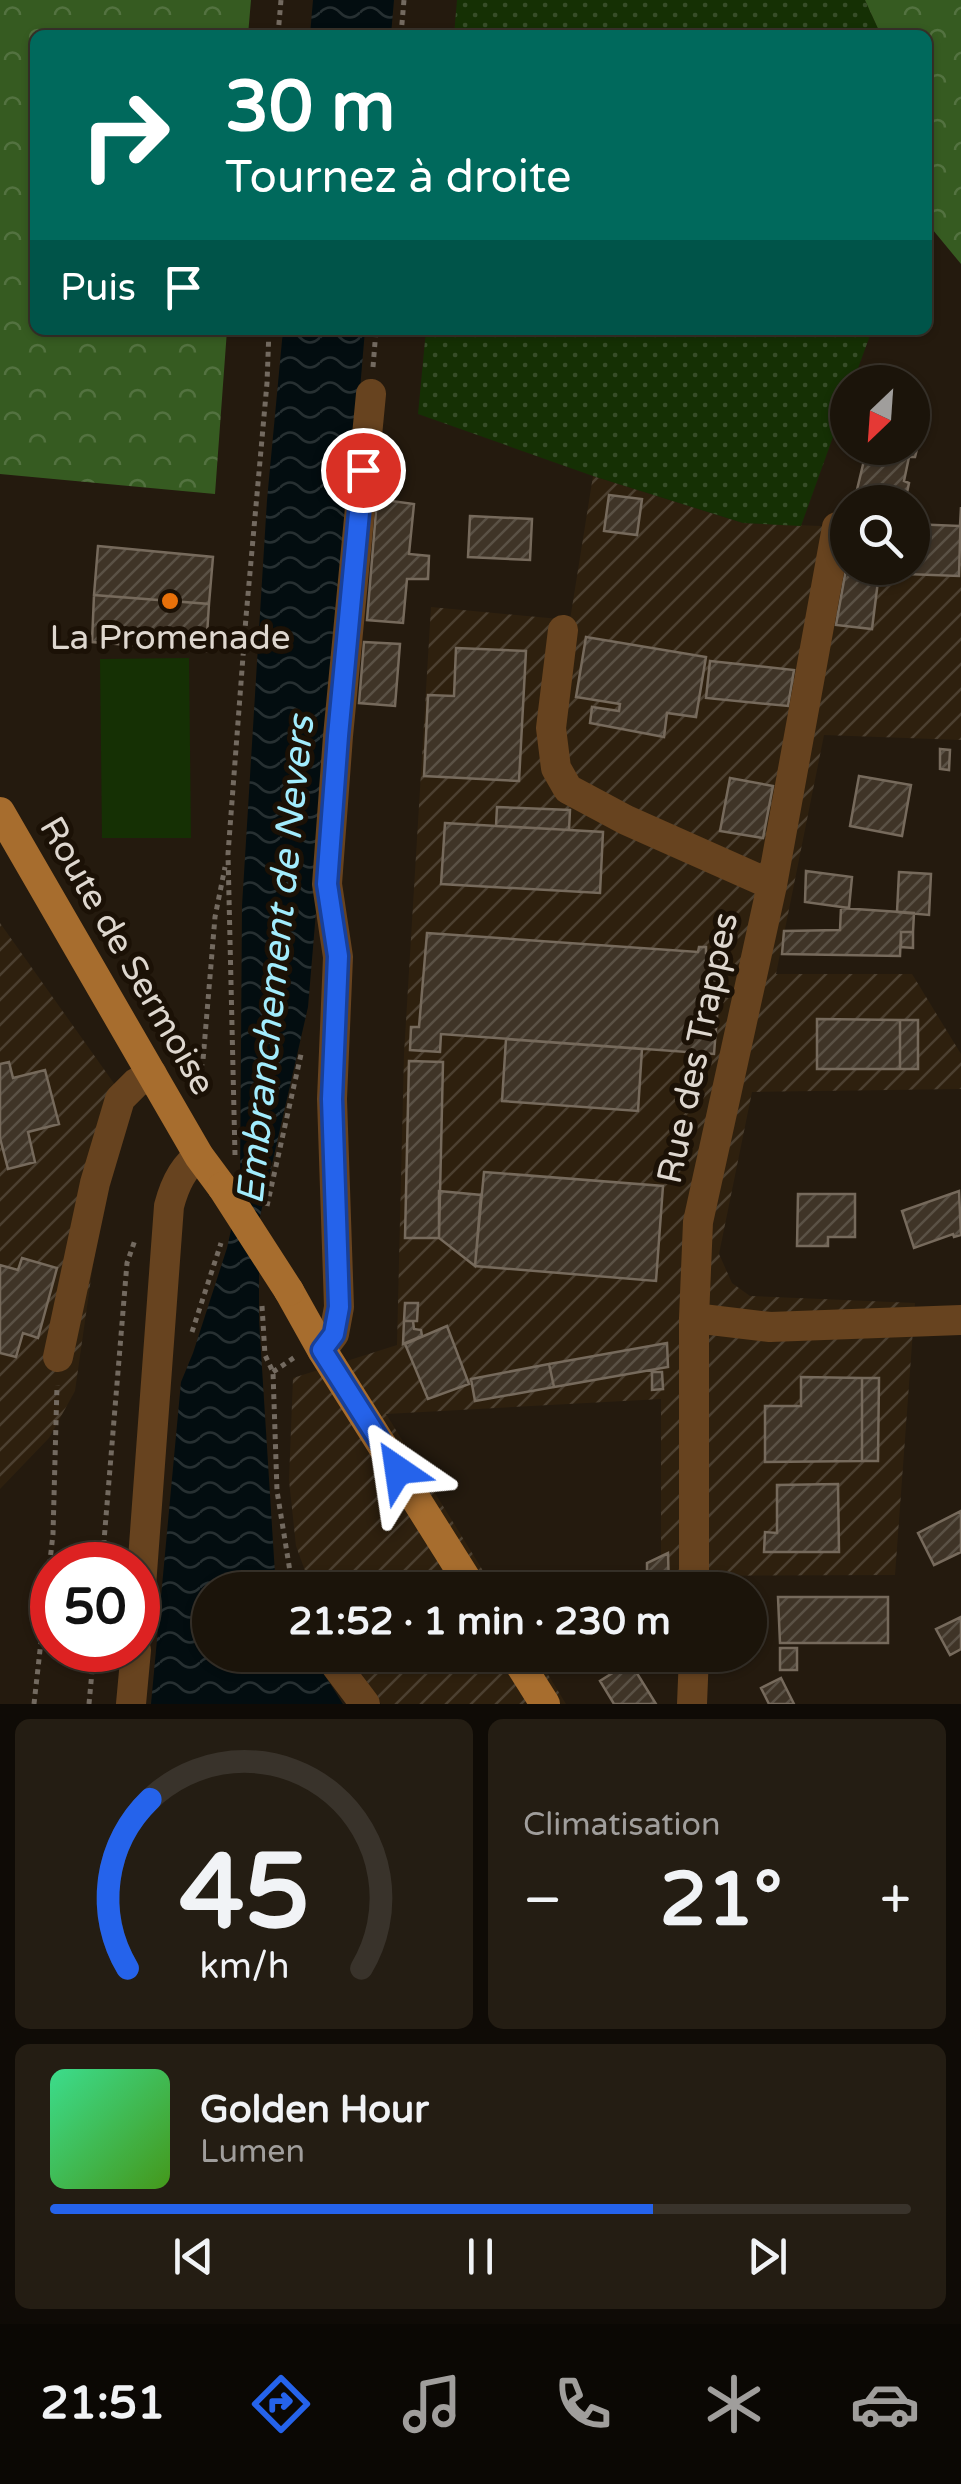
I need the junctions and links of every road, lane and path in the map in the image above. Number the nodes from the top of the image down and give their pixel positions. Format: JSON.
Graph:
{"nodes":[{"id":1,"x":280,"y":0,"type":"edge"},
{"id":2,"x":404,"y":0,"type":"edge"},
{"id":3,"x":278,"y":30,"type":"edge"},
{"id":4,"x":401,"y":30,"type":"edge"},
{"id":5,"x":269,"y":335,"type":"edge"},
{"id":6,"x":371,"y":394,"type":"dead end"},
{"id":7,"x":830,"y":566,"type":"edge"},
{"id":8,"x":563,"y":630,"type":"dead end"},
{"id":9,"x":0,"y":812,"type":"edge"},
{"id":10,"x":228,"y":854,"type":"junction"},
{"id":11,"x":772,"y":885,"type":"junction"},
{"id":12,"x":152,"y":1074,"type":"junction"},
{"id":13,"x":194,"y":1097,"type":"dead end"},
{"id":14,"x":199,"y":1156,"type":"junction"},
{"id":15,"x":229,"y":1175,"type":"junction"},
{"id":16,"x":169,"y":1206,"type":"junction"},
{"id":17,"x":223,"y":1232,"type":"dead end"},
{"id":18,"x":694,"y":1318,"type":"junction"},
{"id":19,"x":961,"y":1320,"type":"edge"},
{"id":20,"x":191,"y":1334,"type":"dead end"},
{"id":21,"x":322,"y":1350,"type":"junction"},
{"id":22,"x":58,"y":1357,"type":"joint"},
{"id":23,"x":104,"y":1542,"type":"edge"},
{"id":24,"x":145,"y":1542,"type":"edge"},
{"id":25,"x":462,"y":1572,"type":"edge"},
{"id":26,"x":694,"y":1572,"type":"edge"},
{"id":27,"x":92,"y":1672,"type":"edge"},
{"id":28,"x":134,"y":1672,"type":"edge"},
{"id":29,"x":341,"y":1672,"type":"edge"},
{"id":30,"x":525,"y":1672,"type":"edge"},
{"id":31,"x":693,"y":1672,"type":"edge"},
{"id":32,"x":34,"y":1704,"type":"edge"},
{"id":33,"x":89,"y":1704,"type":"edge"},
{"id":34,"x":131,"y":1704,"type":"edge"},
{"id":35,"x":365,"y":1704,"type":"edge"},
{"id":36,"x":545,"y":1704,"type":"edge"},
{"id":37,"x":692,"y":1704,"type":"edge"}],
"edges":[{"from":1,"to":3,"type":"path"},
{"from":2,"to":4,"type":"path"},
{"from":5,"to":10,"type":"path"},
{"from":6,"to":21,"type":"street"},
{"from":7,"to":11,"type":"street","name":"Rue des Trappes"},
{"from":8,"to":11,"type":"street"},
{"from":9,"to":12,"type":"main road","name":"Route de Sermoise"},
{"from":10,"to":13,"type":"path"},
{"from":10,"to":15,"type":"path"},
{"from":11,"to":18,"type":"street","name":"Rue des Trappes"},
{"from":12,"to":14,"type":"main road","name":"Route de Sermoise"},
{"from":12,"to":22,"type":"street"},
{"from":14,"to":15,"type":"main road","name":"Route de Sermoise"},
{"from":14,"to":16,"type":"street"},
{"from":15,"to":21,"type":"main road","name":"Route de Sermoise","bridge":true},
{"from":16,"to":23,"type":"path"},
{"from":16,"to":24,"type":"street"},
{"from":17,"to":20,"type":"path"},
{"from":18,"to":19,"type":"street"},
{"from":18,"to":26,"type":"street","name":"Rue des Trappes"},
{"from":21,"to":25,"type":"main road"},
{"from":22,"to":32,"type":"path"},
{"from":27,"to":33,"type":"path"},
{"from":28,"to":34,"type":"street"},
{"from":29,"to":35,"type":"street"},
{"from":30,"to":36,"type":"main road"},
{"from":31,"to":37,"type":"street"}]}
